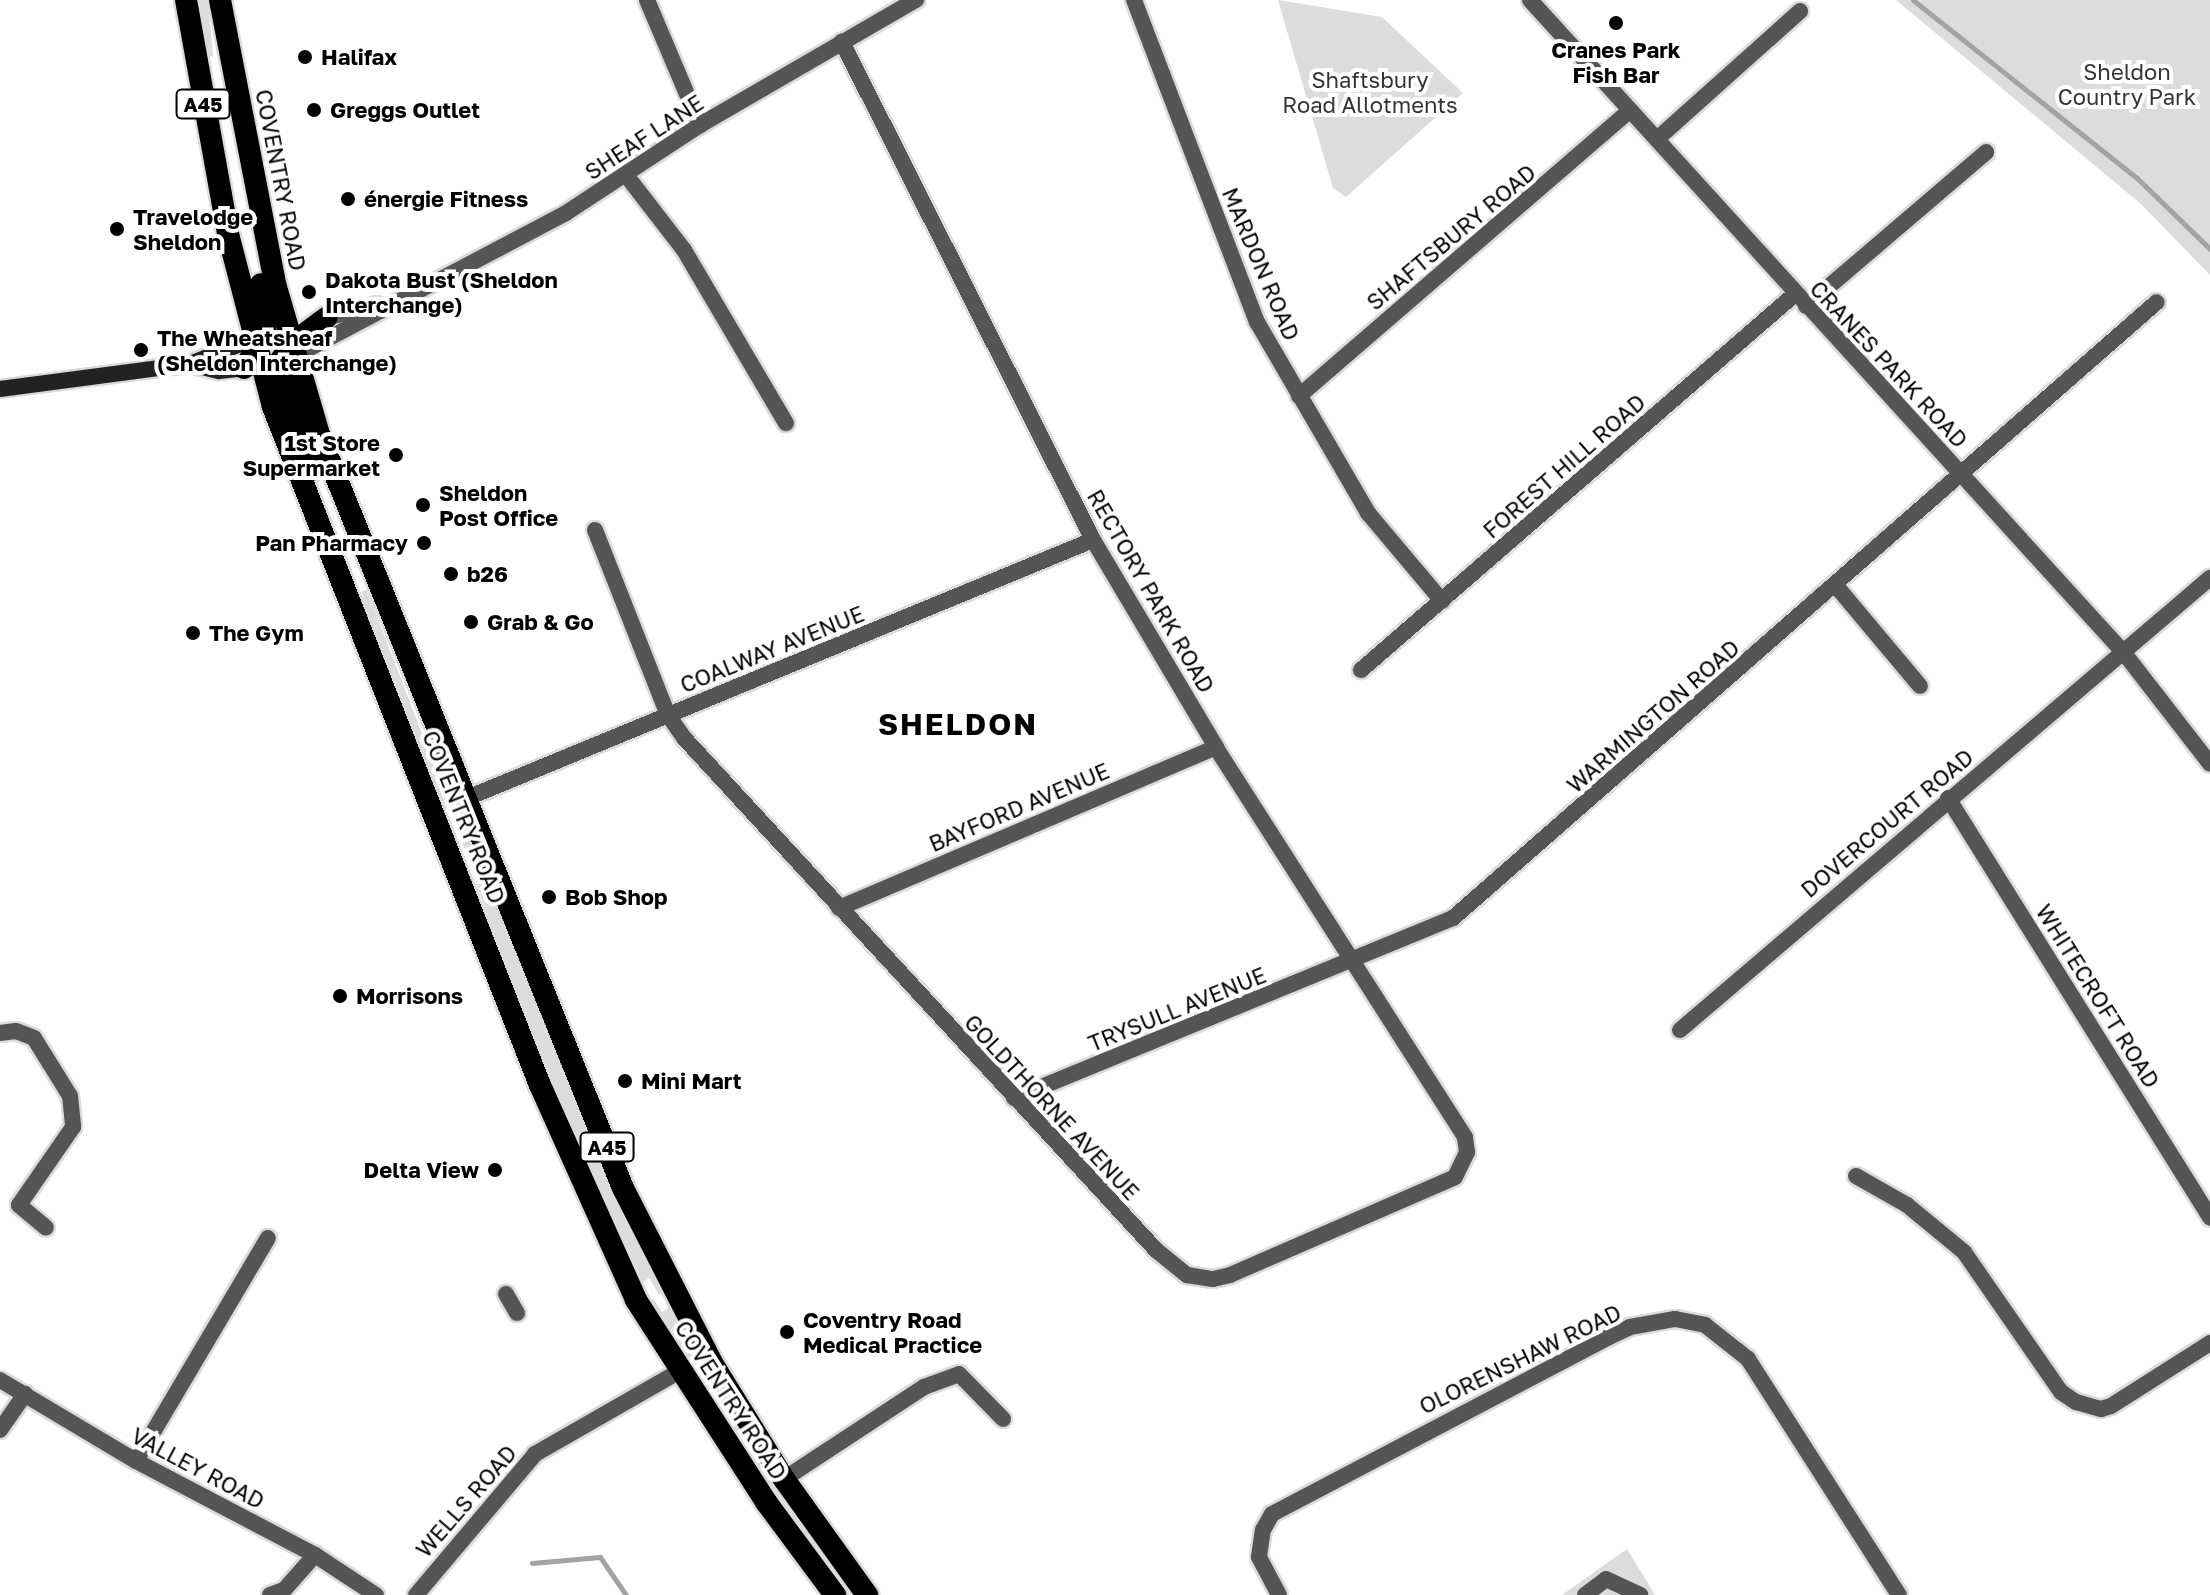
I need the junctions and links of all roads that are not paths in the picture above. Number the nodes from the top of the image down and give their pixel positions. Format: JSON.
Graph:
{"nodes":[{"id":1,"x":186,"y":0,"type":"edge"},
{"id":2,"x":220,"y":0,"type":"edge"},
{"id":3,"x":647,"y":0,"type":"edge"},
{"id":4,"x":916,"y":0,"type":"edge"},
{"id":5,"x":1134,"y":0,"type":"edge"},
{"id":6,"x":1530,"y":0,"type":"edge"},
{"id":7,"x":1800,"y":11,"type":"dead end"},
{"id":8,"x":842,"y":42,"type":"junction"},
{"id":9,"x":1630,"y":110,"type":"junction"},
{"id":10,"x":700,"y":125,"type":"junction"},
{"id":11,"x":1657,"y":139,"type":"junction"},
{"id":12,"x":1986,"y":152,"type":"dead end"},
{"id":13,"x":626,"y":175,"type":"junction"},
{"id":14,"x":1800,"y":300,"type":"junction"},
{"id":15,"x":2157,"y":302,"type":"dead end"},
{"id":16,"x":331,"y":327,"type":"joint"},
{"id":17,"x":271,"y":349,"type":"junction"},
{"id":18,"x":190,"y":364,"type":"junction"},
{"id":19,"x":0,"y":389,"type":"edge"},
{"id":20,"x":1299,"y":396,"type":"junction"},
{"id":21,"x":786,"y":423,"type":"dead end"},
{"id":22,"x":1963,"y":477,"type":"junction"},
{"id":23,"x":595,"y":530,"type":"dead end"},
{"id":24,"x":1093,"y":540,"type":"junction"},
{"id":25,"x":2210,"y":578,"type":"edge"},
{"id":26,"x":1837,"y":587,"type":"junction"},
{"id":27,"x":1442,"y":601,"type":"junction"},
{"id":28,"x":2124,"y":653,"type":"junction"},
{"id":29,"x":1361,"y":670,"type":"dead end"},
{"id":30,"x":1920,"y":686,"type":"dead end"},
{"id":31,"x":668,"y":715,"type":"junction"},
{"id":32,"x":1216,"y":747,"type":"junction"},
{"id":33,"x":2210,"y":764,"type":"edge"},
{"id":34,"x":1948,"y":798,"type":"junction"},
{"id":35,"x":453,"y":810,"type":"junction"},
{"id":36,"x":839,"y":908,"type":"junction"},
{"id":37,"x":1356,"y":961,"type":"junction"},
{"id":38,"x":1680,"y":1030,"type":"dead end"},
{"id":39,"x":0,"y":1033,"type":"edge"},
{"id":40,"x":1014,"y":1098,"type":"junction"},
{"id":41,"x":1465,"y":1137,"type":"joint"},
{"id":42,"x":1856,"y":1176,"type":"dead end"},
{"id":43,"x":2210,"y":1218,"type":"edge"},
{"id":44,"x":46,"y":1228,"type":"dead end"},
{"id":45,"x":268,"y":1238,"type":"dead end"},
{"id":46,"x":506,"y":1294,"type":"dead end"},
{"id":47,"x":517,"y":1313,"type":"dead end"},
{"id":48,"x":2210,"y":1343,"type":"edge"},
{"id":49,"x":680,"y":1371,"type":"junction"},
{"id":50,"x":0,"y":1380,"type":"edge"},
{"id":51,"x":25,"y":1394,"type":"junction"},
{"id":52,"x":1003,"y":1419,"type":"dead end"},
{"id":53,"x":0,"y":1430,"type":"edge"},
{"id":54,"x":136,"y":1461,"type":"junction"},
{"id":55,"x":784,"y":1479,"type":"junction"},
{"id":56,"x":315,"y":1555,"type":"junction"},
{"id":57,"x":866,"y":1591,"type":"edge"},
{"id":58,"x":270,"y":1595,"type":"edge"},
{"id":59,"x":376,"y":1595,"type":"edge"},
{"id":60,"x":416,"y":1595,"type":"edge"},
{"id":61,"x":835,"y":1595,"type":"edge"},
{"id":62,"x":1279,"y":1595,"type":"edge"},
{"id":63,"x":1585,"y":1595,"type":"edge"},
{"id":64,"x":1641,"y":1595,"type":"edge"},
{"id":65,"x":1899,"y":1595,"type":"edge"}],
"edges":[{"from":1,"to":17,"type":"highway","name":"COVENTRY ROAD","number":"A45"},
{"from":2,"to":17,"type":"highway","number":"A45"},
{"from":3,"to":10,"type":"street"},
{"from":4,"to":8,"type":"street","name":"SHEAF LANE"},
{"from":5,"to":20,"type":"street","name":"MARDON ROAD"},
{"from":6,"to":9,"type":"street","name":"CRANES PARK ROAD"},
{"from":7,"to":11,"type":"street"},
{"from":8,"to":10,"type":"street","name":"SHEAF LANE"},
{"from":8,"to":24,"type":"street","name":"RECTORY PARK ROAD"},
{"from":9,"to":11,"type":"street","name":"CRANES PARK ROAD"},
{"from":9,"to":20,"type":"street","name":"SHAFTSBURY ROAD"},
{"from":10,"to":13,"type":"street","name":"SHEAF LANE"},
{"from":11,"to":14,"type":"street","name":"CRANES PARK ROAD"},
{"from":12,"to":14,"type":"street","name":"FOREST HILL ROAD"},
{"from":13,"to":16,"type":"street","name":"SHEAF LANE"},
{"from":13,"to":21,"type":"street"},
{"from":14,"to":22,"type":"street","name":"CRANES PARK ROAD"},
{"from":14,"to":27,"type":"street","name":"FOREST HILL ROAD"},
{"from":15,"to":22,"type":"street","name":"WARMINGTON ROAD"},
{"from":16,"to":17,"type":"highway"},
{"from":17,"to":18,"type":"main road"},
{"from":17,"to":18,"type":"main road"},
{"from":17,"to":35,"type":"highway","name":"COVENTRY ROAD","number":"A45"},
{"from":17,"to":35,"type":"highway","name":"COVENTRY ROAD","number":"A45"},
{"from":18,"to":19,"type":"main road"},
{"from":20,"to":27,"type":"street","name":"MARDON ROAD"},
{"from":22,"to":26,"type":"street","name":"WARMINGTON ROAD"},
{"from":22,"to":28,"type":"street","name":"CRANES PARK ROAD"},
{"from":23,"to":31,"type":"street"},
{"from":24,"to":31,"type":"street","name":"COALWAY AVENUE"},
{"from":24,"to":32,"type":"street","name":"RECTORY PARK ROAD"},
{"from":25,"to":28,"type":"street","name":"DOVERCOURT ROAD"},
{"from":26,"to":30,"type":"street"},
{"from":26,"to":37,"type":"street","name":"WARMINGTON ROAD"},
{"from":27,"to":29,"type":"street","name":"FOREST HILL ROAD"},
{"from":28,"to":33,"type":"street","name":"CRANES PARK ROAD"},
{"from":28,"to":34,"type":"street","name":"DOVERCOURT ROAD"},
{"from":31,"to":35,"type":"street","name":"COALWAY AVENUE"},
{"from":31,"to":36,"type":"street","name":"GOLDTHORNE AVENUE"},
{"from":32,"to":36,"type":"street","name":"BAYFORD AVENUE"},
{"from":32,"to":37,"type":"street","name":"RECTORY PARK ROAD"},
{"from":34,"to":38,"type":"street","name":"DOVERCOURT ROAD"},
{"from":34,"to":43,"type":"street","name":"WHITECROFT ROAD"},
{"from":35,"to":49,"type":"highway","name":"COVENTRY ROAD","number":"A45"},
{"from":35,"to":55,"type":"highway","name":"COVENTRY ROAD","number":"A45"},
{"from":36,"to":40,"type":"street","name":"GOLDTHORNE AVENUE"},
{"from":37,"to":40,"type":"street","name":"TRYSULL AVENUE"},
{"from":37,"to":41,"type":"street","name":"RECTORY PARK ROAD"},
{"from":39,"to":44,"type":"street"},
{"from":40,"to":41,"type":"street","name":"GOLDTHORNE AVENUE"},
{"from":42,"to":48,"type":"street"},
{"from":45,"to":54,"type":"street"},
{"from":46,"to":47,"type":"street"},
{"from":49,"to":60,"type":"street","name":"WELLS ROAD"},
{"from":49,"to":61,"type":"highway","name":"COVENTRY ROAD","number":"A45"},
{"from":50,"to":51,"type":"street","name":"VALLEY ROAD"},
{"from":51,"to":53,"type":"street"},
{"from":51,"to":54,"type":"street","name":"VALLEY ROAD"},
{"from":52,"to":55,"type":"street"},
{"from":54,"to":56,"type":"street","name":"VALLEY ROAD"},
{"from":55,"to":57,"type":"highway","name":"COVENTRY ROAD","number":"A45"},
{"from":56,"to":58,"type":"street"},
{"from":56,"to":59,"type":"street","name":"VALLEY ROAD"},
{"from":62,"to":65,"type":"street","name":"OLORENSHAW ROAD"},
{"from":63,"to":64,"type":"street"}]}
